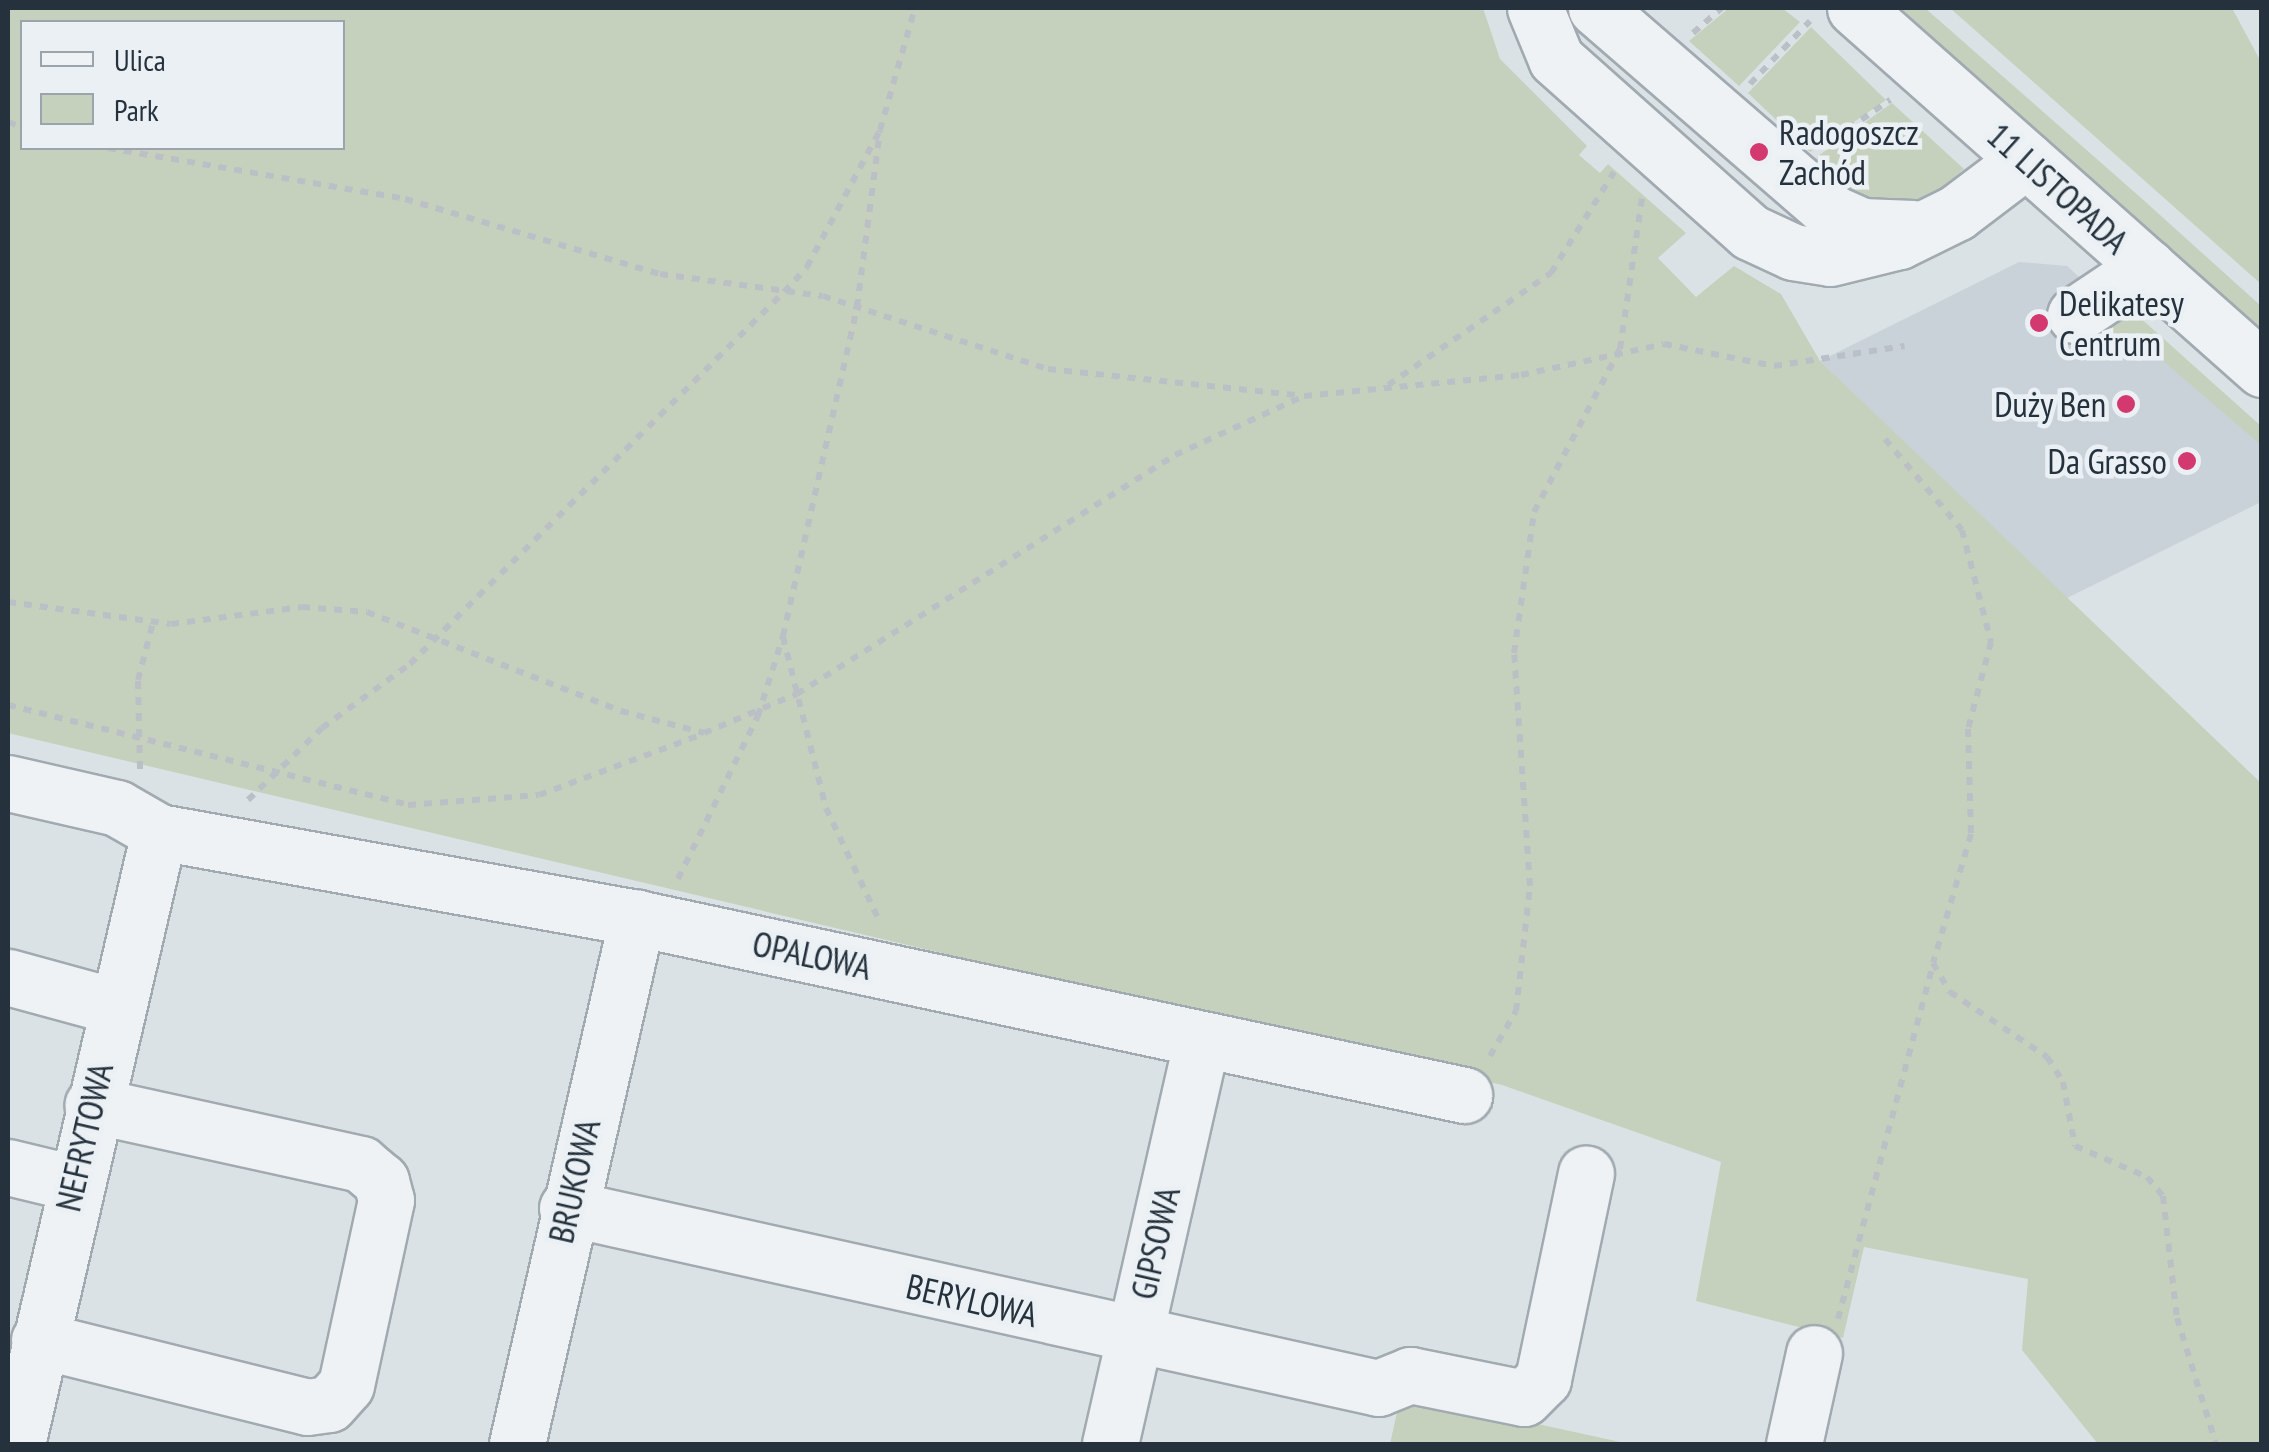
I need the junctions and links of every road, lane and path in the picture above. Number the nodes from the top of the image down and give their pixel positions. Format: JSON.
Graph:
{"nodes":[{"id":1,"x":915,"y":8,"type":"edge"},
{"id":2,"x":1536,"y":8,"type":"edge"},
{"id":3,"x":1596,"y":8,"type":"edge"},
{"id":4,"x":1722,"y":8,"type":"edge"},
{"id":5,"x":1855,"y":8,"type":"edge"},
{"id":6,"x":1680,"y":43,"type":"dead end"},
{"id":7,"x":1895,"y":97,"type":"dead end"},
{"id":8,"x":880,"y":130,"type":"junction"},
{"id":9,"x":121,"y":150,"type":"edge"},
{"id":10,"x":1807,"y":158,"type":"dead end"},
{"id":11,"x":2026,"y":160,"type":"junction"},
{"id":12,"x":1616,"y":170,"type":"dead end"},
{"id":13,"x":1643,"y":194,"type":"dead end"},
{"id":14,"x":1930,"y":226,"type":"junction"},
{"id":15,"x":2146,"y":267,"type":"junction"},
{"id":16,"x":784,"y":292,"type":"junction"},
{"id":17,"x":857,"y":307,"type":"junction"},
{"id":18,"x":2075,"y":315,"type":"dead end"},
{"id":19,"x":1904,"y":346,"type":"dead end"},
{"id":20,"x":1620,"y":349,"type":"junction"},
{"id":21,"x":2262,"y":369,"type":"edge"},
{"id":22,"x":1383,"y":388,"type":"junction"},
{"id":23,"x":1304,"y":396,"type":"junction"},
{"id":24,"x":1885,"y":439,"type":"dead end"},
{"id":25,"x":8,"y":602,"type":"edge"},
{"id":26,"x":153,"y":622,"type":"junction"},
{"id":27,"x":434,"y":636,"type":"junction"},
{"id":28,"x":783,"y":636,"type":"junction"},
{"id":29,"x":797,"y":694,"type":"junction"},
{"id":30,"x":8,"y":705,"type":"edge"},
{"id":31,"x":758,"y":716,"type":"junction"},
{"id":32,"x":704,"y":733,"type":"junction"},
{"id":33,"x":134,"y":739,"type":"junction"},
{"id":34,"x":272,"y":774,"type":"junction"},
{"id":35,"x":8,"y":783,"type":"edge"},
{"id":36,"x":159,"y":832,"type":"junction"},
{"id":37,"x":213,"y":835,"type":"junction"},
{"id":38,"x":636,"y":918,"type":"junction"},
{"id":39,"x":1933,"y":962,"type":"junction"},
{"id":40,"x":8,"y":977,"type":"edge"},
{"id":41,"x":911,"y":977,"type":"junction"},
{"id":42,"x":114,"y":1006,"type":"junction"},
{"id":43,"x":1201,"y":1042,"type":"junction"},
{"id":44,"x":1464,"y":1095,"type":"joint"},
{"id":45,"x":92,"y":1105,"type":"junction"},
{"id":46,"x":8,"y":1167,"type":"edge"},
{"id":47,"x":1586,"y":1172,"type":"dead end"},
{"id":48,"x":74,"y":1183,"type":"junction"},
{"id":49,"x":567,"y":1208,"type":"junction"},
{"id":50,"x":31,"y":1316,"type":"edge"},
{"id":51,"x":1134,"y":1338,"type":"junction"},
{"id":52,"x":1814,"y":1353,"type":"joint"},
{"id":53,"x":17,"y":1444,"type":"edge"},
{"id":54,"x":516,"y":1444,"type":"edge"},
{"id":55,"x":1110,"y":1444,"type":"edge"},
{"id":56,"x":1794,"y":1444,"type":"edge"},
{"id":57,"x":2216,"y":1444,"type":"edge"}],
"edges":[{"from":1,"to":8,"type":"path"},
{"from":2,"to":14,"type":"street"},
{"from":3,"to":14,"type":"street"},
{"from":4,"to":6,"type":"path"},
{"from":5,"to":11,"type":"street","name":"11 LISTOPADA"},
{"from":7,"to":10,"type":"path"},
{"from":8,"to":16,"type":"path"},
{"from":8,"to":17,"type":"path"},
{"from":9,"to":16,"type":"path"},
{"from":11,"to":14,"type":"street"},
{"from":11,"to":15,"type":"street","name":"11 LISTOPADA"},
{"from":12,"to":22,"type":"path"},
{"from":13,"to":20,"type":"path"},
{"from":15,"to":18,"type":"street"},
{"from":15,"to":21,"type":"street","name":"11 LISTOPADA"},
{"from":16,"to":17,"type":"path"},
{"from":16,"to":27,"type":"path"},
{"from":17,"to":23,"type":"path"},
{"from":17,"to":28,"type":"path"},
{"from":19,"to":20,"type":"path"},
{"from":20,"to":22,"type":"path"},
{"from":20,"to":44,"type":"path"},
{"from":22,"to":23,"type":"path"},
{"from":23,"to":29,"type":"path"},
{"from":24,"to":39,"type":"path"},
{"from":25,"to":26,"type":"path"},
{"from":26,"to":27,"type":"path"},
{"from":26,"to":33,"type":"path"},
{"from":27,"to":32,"type":"path"},
{"from":27,"to":34,"type":"path"},
{"from":28,"to":29,"type":"path"},
{"from":28,"to":31,"type":"path"},
{"from":29,"to":31,"type":"path"},
{"from":29,"to":41,"type":"path"},
{"from":30,"to":33,"type":"path"},
{"from":31,"to":32,"type":"path"},
{"from":31,"to":38,"type":"path"},
{"from":32,"to":34,"type":"path"},
{"from":33,"to":34,"type":"path"},
{"from":33,"to":36,"type":"path"},
{"from":34,"to":37,"type":"path"},
{"from":35,"to":36,"type":"street"},
{"from":36,"to":37,"type":"street","name":"OPALOWA"},
{"from":36,"to":42,"type":"street","name":"NEFRYTOWA"},
{"from":37,"to":38,"type":"street","name":"OPALOWA"},
{"from":38,"to":41,"type":"street","name":"OPALOWA"},
{"from":38,"to":49,"type":"street","name":"BRUKOWA"},
{"from":39,"to":52,"type":"path"},
{"from":39,"to":57,"type":"path"},
{"from":40,"to":42,"type":"street"},
{"from":41,"to":43,"type":"street","name":"OPALOWA"},
{"from":42,"to":45,"type":"street","name":"NEFRYTOWA"},
{"from":43,"to":44,"type":"street","name":"OPALOWA"},
{"from":43,"to":51,"type":"street","name":"GIPSOWA"},
{"from":45,"to":48,"type":"street","name":"NEFRYTOWA"},
{"from":45,"to":50,"type":"street"},
{"from":46,"to":48,"type":"street"},
{"from":47,"to":51,"type":"street","name":"BERYLOWA"},
{"from":48,"to":50,"type":"street","name":"NEFRYTOWA"},
{"from":49,"to":51,"type":"street","name":"BERYLOWA"},
{"from":49,"to":54,"type":"street","name":"BRUKOWA"},
{"from":50,"to":53,"type":"street","name":"NEFRYTOWA"},
{"from":51,"to":55,"type":"street","name":"GIPSOWA"},
{"from":52,"to":56,"type":"street"}]}
